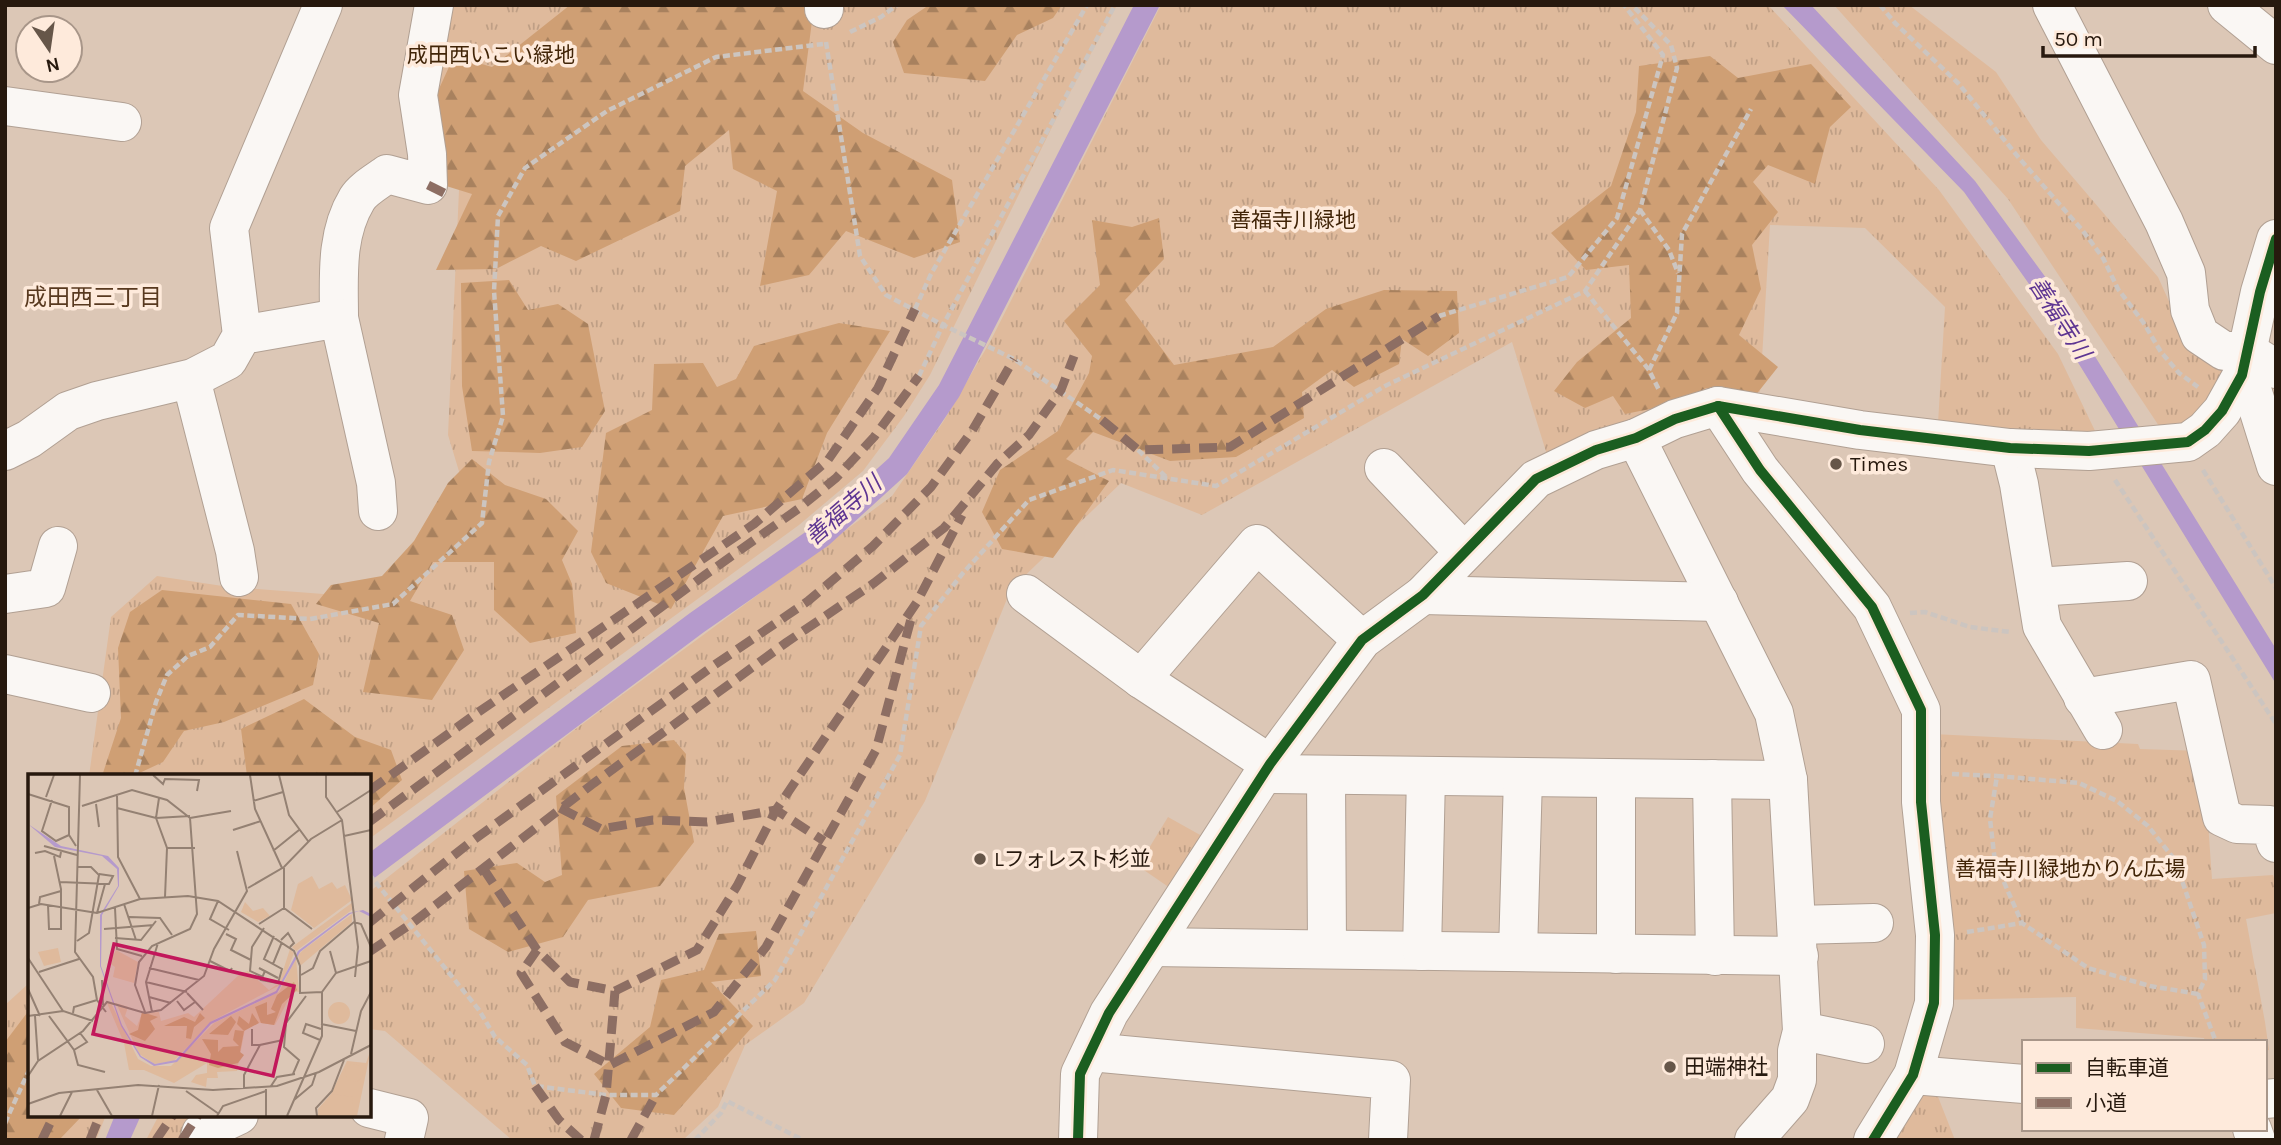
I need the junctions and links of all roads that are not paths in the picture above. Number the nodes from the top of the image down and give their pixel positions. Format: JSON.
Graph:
{"nodes":[{"id":1,"x":323,"y":5,"type":"edge"},
{"id":2,"x":434,"y":5,"type":"edge"},
{"id":3,"x":2052,"y":5,"type":"edge"},
{"id":4,"x":2227,"y":5,"type":"edge"},
{"id":5,"x":2276,"y":45,"type":"edge"},
{"id":6,"x":5,"y":106,"type":"edge"},
{"id":7,"x":122,"y":122,"type":"dead end"},
{"id":8,"x":2276,"y":239,"type":"edge"},
{"id":9,"x":339,"y":318,"type":"junction"},
{"id":10,"x":242,"y":335,"type":"junction"},
{"id":11,"x":2255,"y":365,"type":"edge"},
{"id":12,"x":191,"y":379,"type":"junction"},
{"id":13,"x":1718,"y":406,"type":"junction"},
{"id":14,"x":1636,"y":438,"type":"junction"},
{"id":15,"x":2010,"y":449,"type":"junction"},
{"id":16,"x":5,"y":451,"type":"edge"},
{"id":17,"x":2276,"y":466,"type":"edge"},
{"id":18,"x":1384,"y":468,"type":"dead end"},
{"id":19,"x":378,"y":511,"type":"dead end"},
{"id":20,"x":58,"y":546,"type":"dead end"},
{"id":21,"x":1464,"y":552,"type":"junction"},
{"id":22,"x":239,"y":578,"type":"dead end"},
{"id":23,"x":2128,"y":581,"type":"dead end"},
{"id":24,"x":2036,"y":587,"type":"junction"},
{"id":25,"x":5,"y":594,"type":"edge"},
{"id":26,"x":1026,"y":594,"type":"dead end"},
{"id":27,"x":1423,"y":595,"type":"junction"},
{"id":28,"x":1718,"y":603,"type":"junction"},
{"id":29,"x":1362,"y":640,"type":"junction"},
{"id":30,"x":5,"y":674,"type":"edge"},
{"id":31,"x":1141,"y":679,"type":"junction"},
{"id":32,"x":91,"y":693,"type":"dead end"},
{"id":33,"x":2083,"y":698,"type":"junction"},
{"id":34,"x":2103,"y":730,"type":"dead end"},
{"id":35,"x":1266,"y":769,"type":"junction"},
{"id":36,"x":1326,"y":775,"type":"junction"},
{"id":37,"x":1426,"y":776,"type":"junction"},
{"id":38,"x":1523,"y":777,"type":"junction"},
{"id":39,"x":1616,"y":779,"type":"junction"},
{"id":40,"x":1713,"y":779,"type":"junction"},
{"id":41,"x":1788,"y":780,"type":"junction"},
{"id":42,"x":2276,"y":843,"type":"edge"},
{"id":43,"x":1874,"y":923,"type":"dead end"},
{"id":44,"x":1798,"y":941,"type":"junction"},
{"id":45,"x":1152,"y":947,"type":"junction"},
{"id":46,"x":1327,"y":949,"type":"junction"},
{"id":47,"x":1422,"y":951,"type":"junction"},
{"id":48,"x":1518,"y":953,"type":"junction"},
{"id":49,"x":1616,"y":954,"type":"junction"},
{"id":50,"x":1715,"y":956,"type":"junction"},
{"id":51,"x":1802,"y":1031,"type":"junction"},
{"id":52,"x":1865,"y":1044,"type":"dead end"},
{"id":53,"x":1091,"y":1052,"type":"junction"},
{"id":54,"x":1913,"y":1075,"type":"junction"},
{"id":55,"x":2022,"y":1084,"type":"edge"},
{"id":56,"x":371,"y":1108,"type":"edge"},
{"id":57,"x":235,"y":1117,"type":"edge"},
{"id":58,"x":199,"y":1140,"type":"edge"},
{"id":59,"x":404,"y":1140,"type":"edge"},
{"id":60,"x":1078,"y":1140,"type":"edge"},
{"id":61,"x":1388,"y":1140,"type":"edge"},
{"id":62,"x":1754,"y":1140,"type":"edge"},
{"id":63,"x":1873,"y":1140,"type":"edge"}],
"edges":[{"from":1,"to":10,"type":"street"},
{"from":2,"to":9,"type":"street"},
{"from":3,"to":11,"type":"street"},
{"from":4,"to":5,"type":"street"},
{"from":6,"to":7,"type":"street"},
{"from":8,"to":11,"type":"street"},
{"from":9,"to":10,"type":"street"},
{"from":9,"to":19,"type":"street"},
{"from":10,"to":12,"type":"street"},
{"from":11,"to":15,"type":"street"},
{"from":11,"to":17,"type":"street"},
{"from":12,"to":16,"type":"street"},
{"from":12,"to":22,"type":"street"},
{"from":13,"to":14,"type":"street"},
{"from":13,"to":15,"type":"street"},
{"from":13,"to":54,"type":"street"},
{"from":14,"to":21,"type":"street"},
{"from":14,"to":28,"type":"street"},
{"from":15,"to":24,"type":"street"},
{"from":18,"to":21,"type":"street"},
{"from":20,"to":25,"type":"street"},
{"from":21,"to":27,"type":"street"},
{"from":23,"to":24,"type":"street"},
{"from":24,"to":33,"type":"street"},
{"from":26,"to":31,"type":"street"},
{"from":27,"to":28,"type":"street"},
{"from":27,"to":29,"type":"street"},
{"from":28,"to":41,"type":"street"},
{"from":29,"to":31,"type":"street"},
{"from":29,"to":35,"type":"street"},
{"from":30,"to":32,"type":"street"},
{"from":31,"to":35,"type":"street"},
{"from":33,"to":34,"type":"street"},
{"from":33,"to":42,"type":"street"},
{"from":35,"to":36,"type":"street"},
{"from":35,"to":45,"type":"street"},
{"from":36,"to":37,"type":"street"},
{"from":36,"to":46,"type":"street"},
{"from":37,"to":38,"type":"street"},
{"from":37,"to":47,"type":"street"},
{"from":38,"to":39,"type":"street"},
{"from":38,"to":48,"type":"street"},
{"from":39,"to":40,"type":"street"},
{"from":39,"to":49,"type":"street"},
{"from":40,"to":41,"type":"street"},
{"from":40,"to":50,"type":"street"},
{"from":41,"to":44,"type":"street"},
{"from":43,"to":44,"type":"street"},
{"from":44,"to":50,"type":"street"},
{"from":44,"to":51,"type":"street"},
{"from":45,"to":46,"type":"street"},
{"from":45,"to":53,"type":"street"},
{"from":46,"to":47,"type":"street"},
{"from":47,"to":48,"type":"street"},
{"from":48,"to":49,"type":"street"},
{"from":49,"to":50,"type":"street"},
{"from":51,"to":52,"type":"street"},
{"from":51,"to":62,"type":"street"},
{"from":53,"to":60,"type":"street"},
{"from":53,"to":61,"type":"street"},
{"from":54,"to":55,"type":"street"},
{"from":54,"to":63,"type":"street"},
{"from":56,"to":59,"type":"street"},
{"from":57,"to":58,"type":"street"}]}
